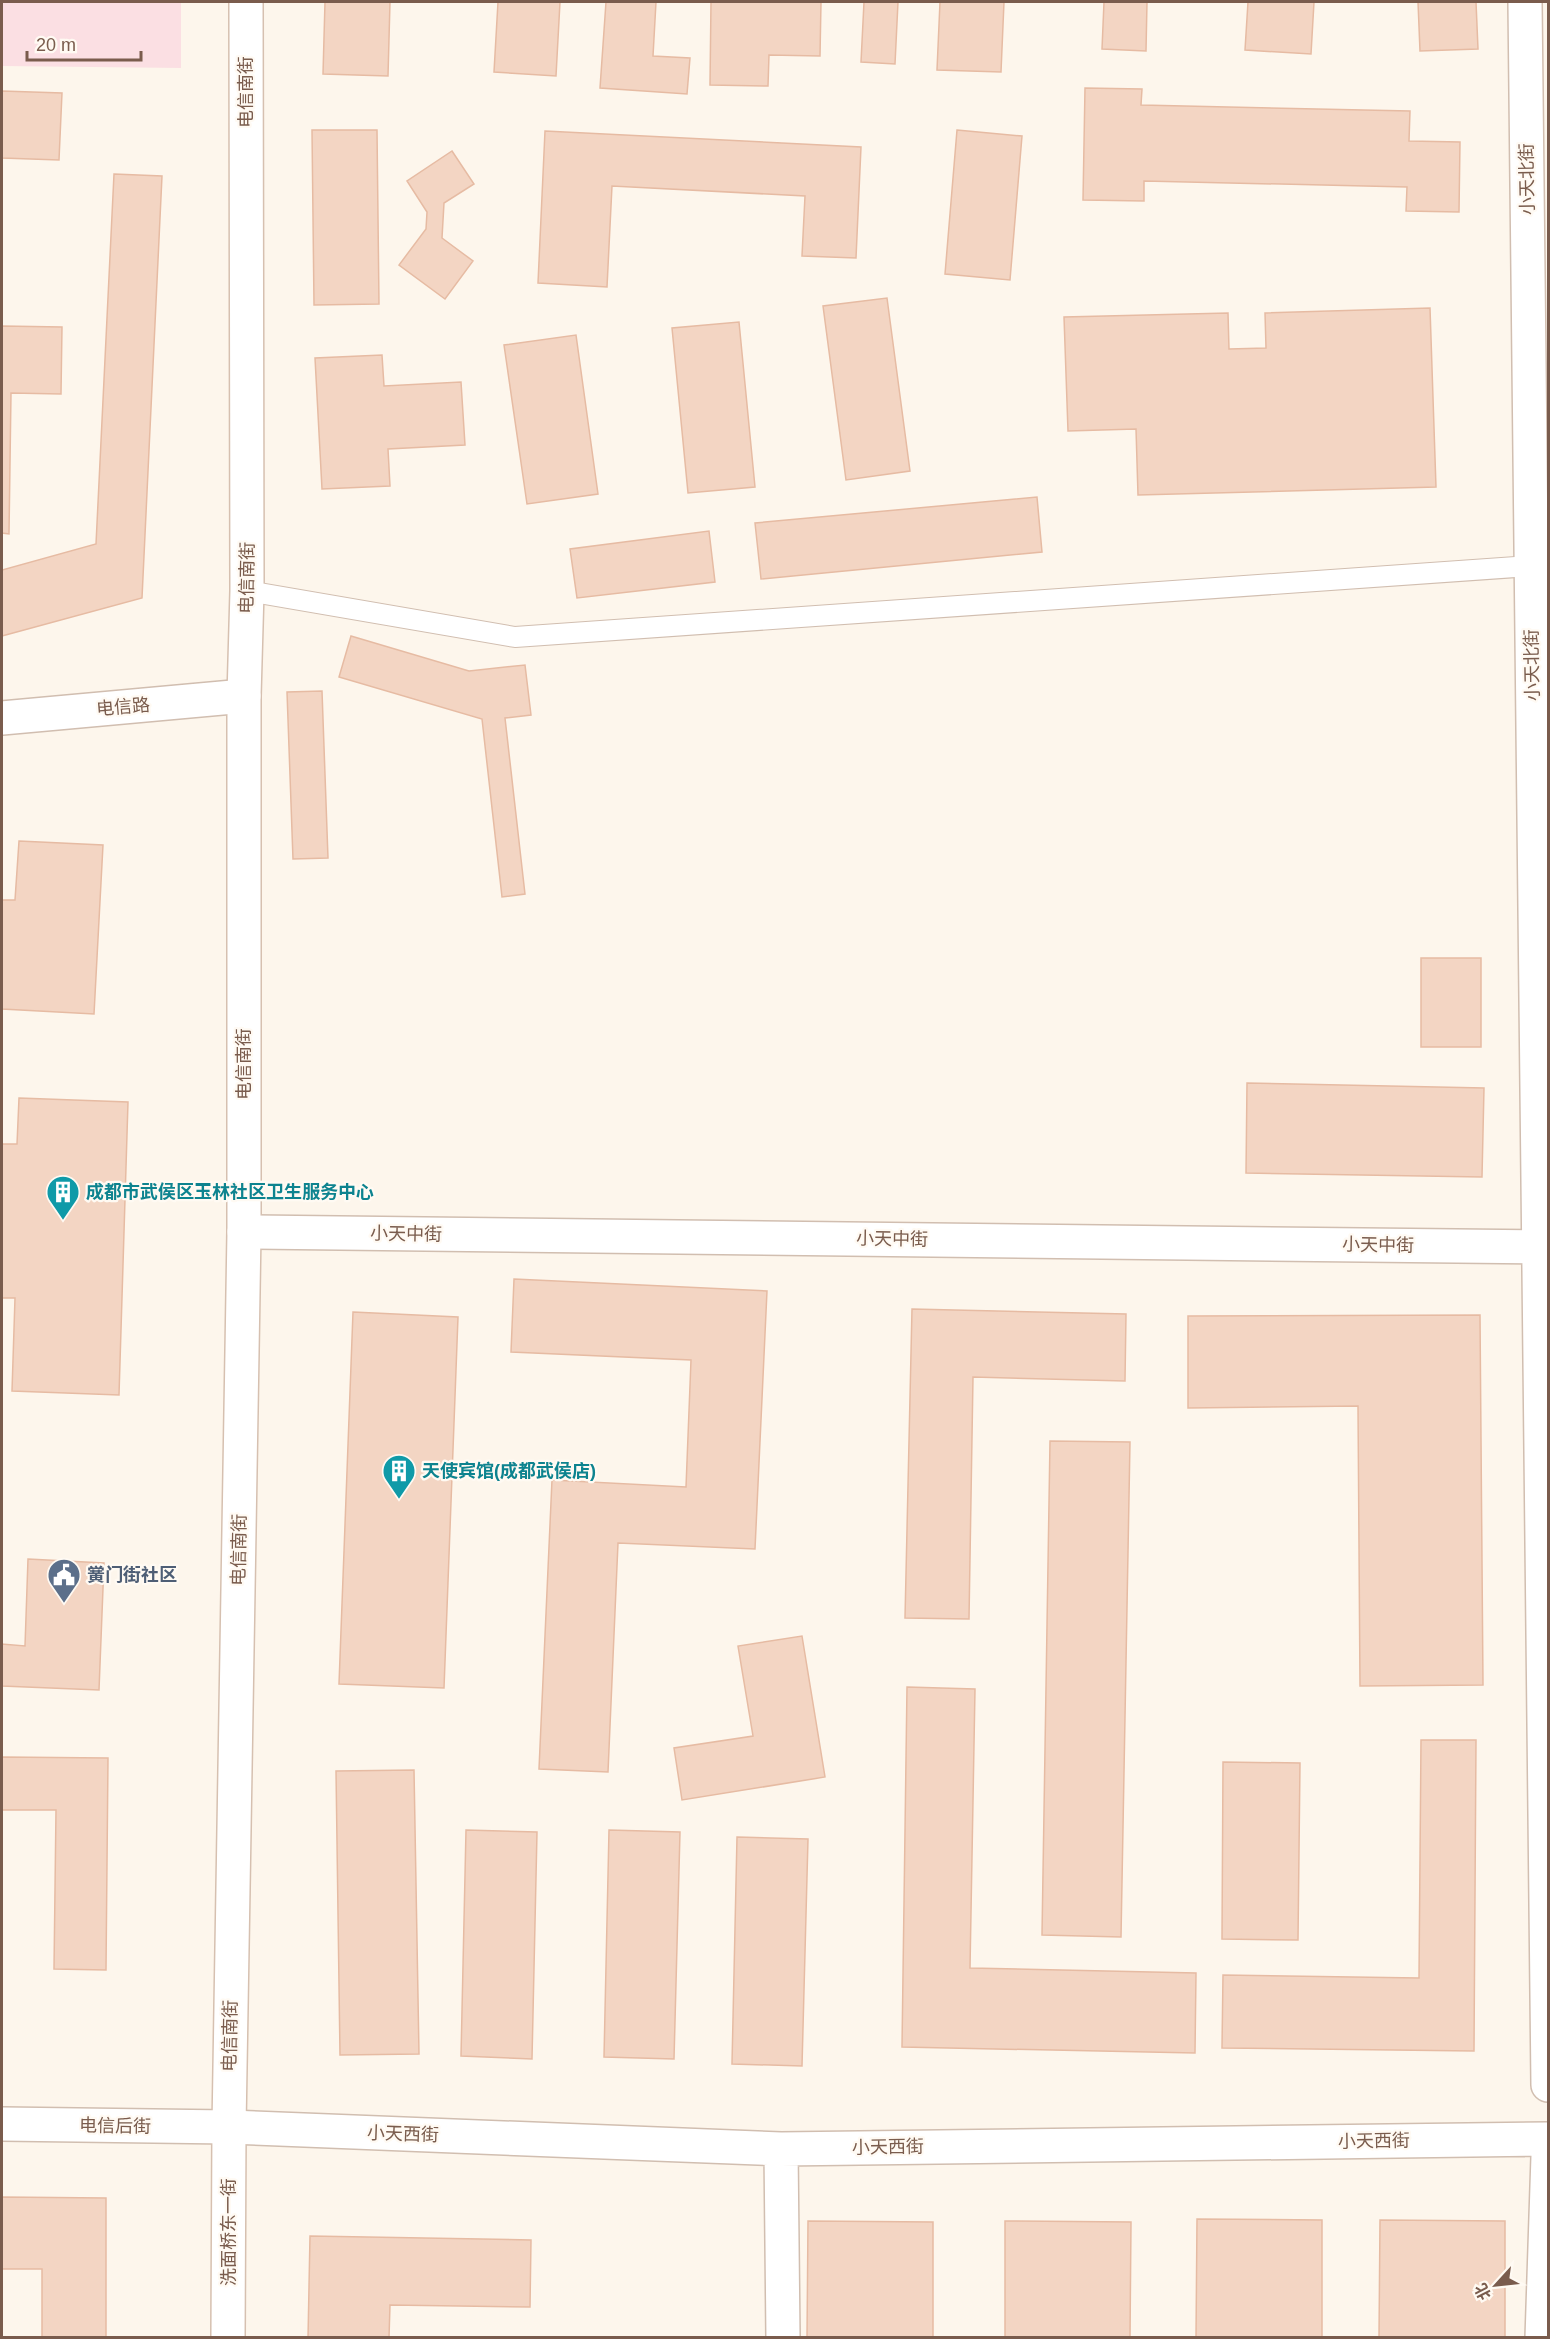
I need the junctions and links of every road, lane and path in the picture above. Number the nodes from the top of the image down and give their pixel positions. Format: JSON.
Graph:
{"nodes":[{"id":1,"x":246,"y":2,"type":"edge"},
{"id":2,"x":1525,"y":2,"type":"edge"},
{"id":3,"x":1538,"y":220,"type":"edge"},
{"id":4,"x":1540,"y":566,"type":"edge"},
{"id":5,"x":247,"y":591,"type":"junction"},
{"id":6,"x":244,"y":696,"type":"junction"},
{"id":7,"x":2,"y":718,"type":"edge"},
{"id":8,"x":244,"y":1232,"type":"junction"},
{"id":9,"x":1539,"y":1247,"type":"junction"},
{"id":10,"x":1548,"y":2085,"type":"edge"},
{"id":11,"x":2,"y":2124,"type":"edge"},
{"id":12,"x":229,"y":2127,"type":"junction"},
{"id":13,"x":1548,"y":2139,"type":"edge"},
{"id":14,"x":781,"y":2149,"type":"junction"},
{"id":15,"x":1548,"y":2156,"type":"edge"},
{"id":16,"x":228,"y":2337,"type":"edge"},
{"id":17,"x":783,"y":2337,"type":"edge"},
{"id":18,"x":1542,"y":2337,"type":"edge"}],
"edges":[{"from":1,"to":5,"type":"street","name":"电信南街"},
{"from":2,"to":3,"type":"street","name":"小天北街"},
{"from":3,"to":4,"type":"street","name":"小天北街"},
{"from":4,"to":5,"type":"lane"},
{"from":4,"to":9,"type":"street","name":"小天北街"},
{"from":5,"to":6,"type":"street","name":"电信南街"},
{"from":6,"to":7,"type":"street","name":"电信路"},
{"from":6,"to":8,"type":"street","name":"电信南街"},
{"from":8,"to":9,"type":"street","name":"小天中街"},
{"from":8,"to":12,"type":"street","name":"电信南街"},
{"from":9,"to":10,"type":"street","name":"小天北街"},
{"from":11,"to":12,"type":"street","name":"电信后街"},
{"from":12,"to":14,"type":"street","name":"小天西街"},
{"from":12,"to":16,"type":"street","name":"洗面桥东一街"},
{"from":13,"to":14,"type":"street","name":"小天西街"},
{"from":14,"to":17,"type":"street"},
{"from":15,"to":18,"type":"street"}]}
